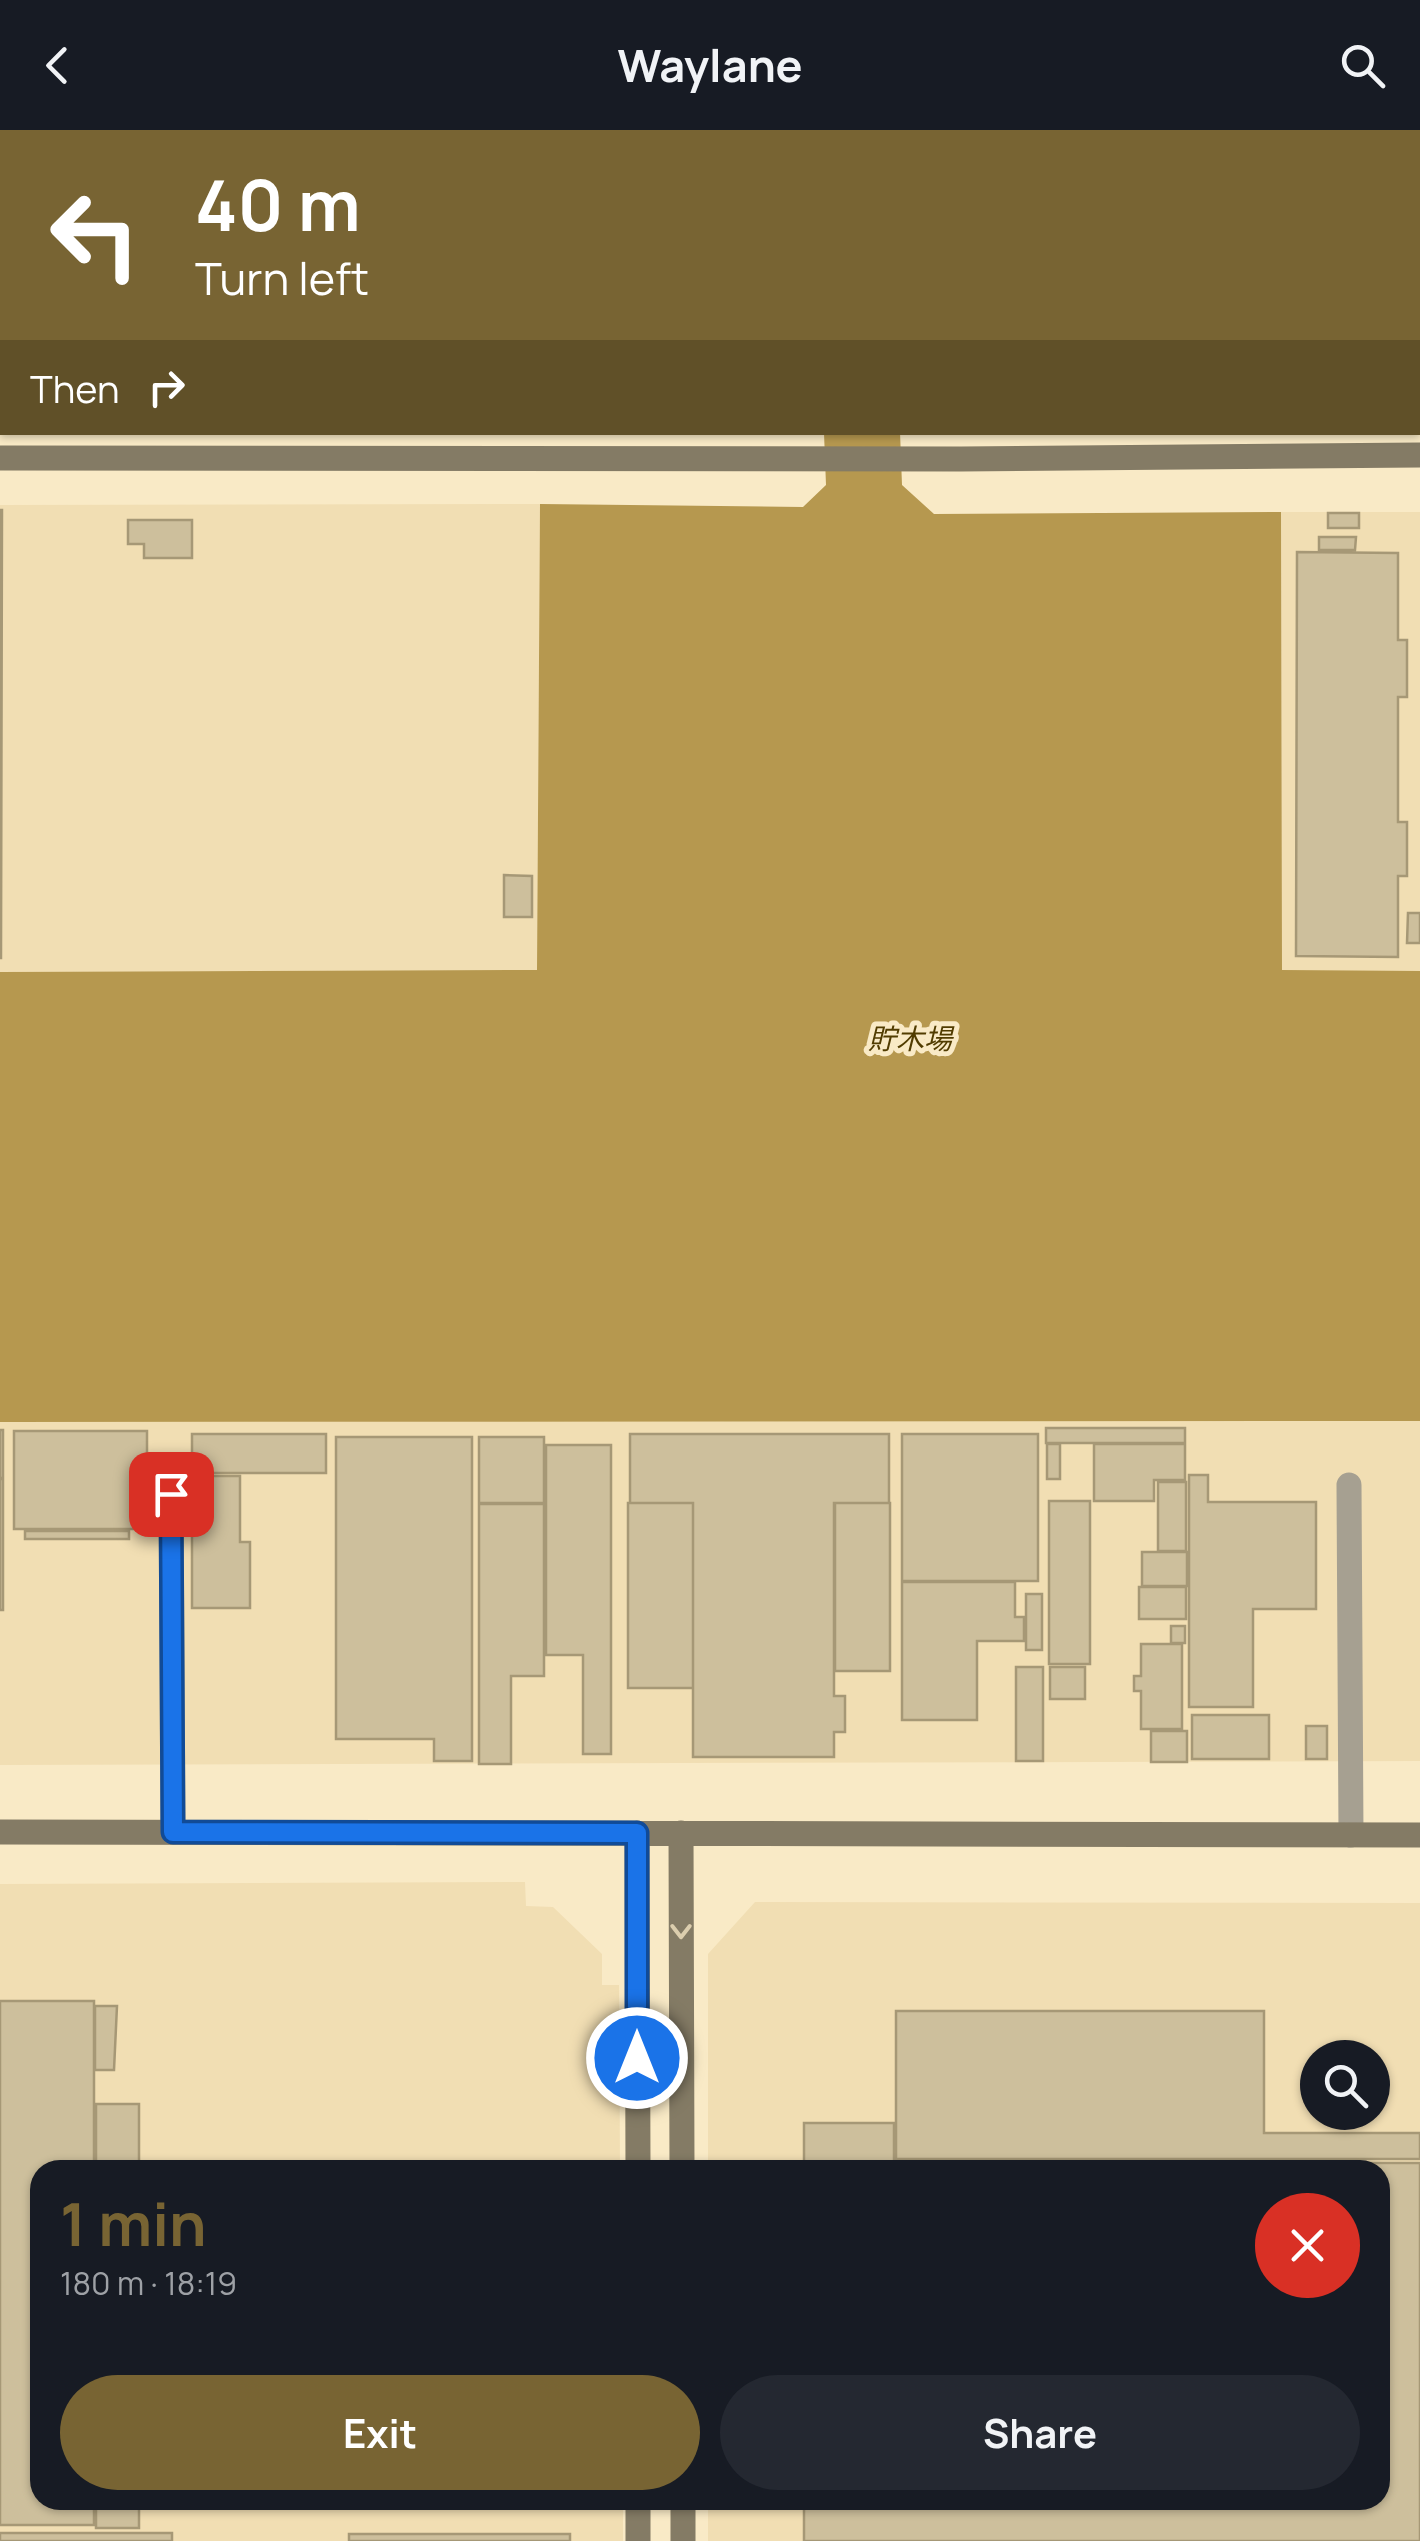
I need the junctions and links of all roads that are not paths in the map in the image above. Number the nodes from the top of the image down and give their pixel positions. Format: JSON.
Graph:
{"nodes":[{"id":1,"x":1420,"y":455,"type":"edge"},
{"id":2,"x":0,"y":458,"type":"edge"},
{"id":3,"x":1349,"y":1486,"type":"dead end"},
{"id":4,"x":171,"y":1494,"type":"dead end"},
{"id":5,"x":0,"y":1832,"type":"edge"},
{"id":6,"x":173,"y":1832,"type":"junction"},
{"id":7,"x":637,"y":1833,"type":"junction"},
{"id":8,"x":681,"y":1833,"type":"junction"},
{"id":9,"x":1351,"y":1835,"type":"junction"},
{"id":10,"x":1420,"y":1835,"type":"edge"},
{"id":11,"x":638,"y":2160,"type":"edge"},
{"id":12,"x":682,"y":2160,"type":"edge"},
{"id":13,"x":638,"y":2510,"type":"edge"},
{"id":14,"x":683,"y":2510,"type":"edge"},
{"id":15,"x":638,"y":2541,"type":"edge"},
{"id":16,"x":683,"y":2541,"type":"edge"}],
"edges":[{"from":1,"to":2,"type":"street"},
{"from":3,"to":9,"type":"street"},
{"from":4,"to":6,"type":"street"},
{"from":5,"to":6,"type":"street"},
{"from":6,"to":7,"type":"street"},
{"from":7,"to":8,"type":"street"},
{"from":7,"to":11,"type":"street"},
{"from":8,"to":9,"type":"street"},
{"from":8,"to":12,"type":"street","one_way":true},
{"from":9,"to":10,"type":"street"},
{"from":13,"to":15,"type":"street"},
{"from":14,"to":16,"type":"street"}]}
